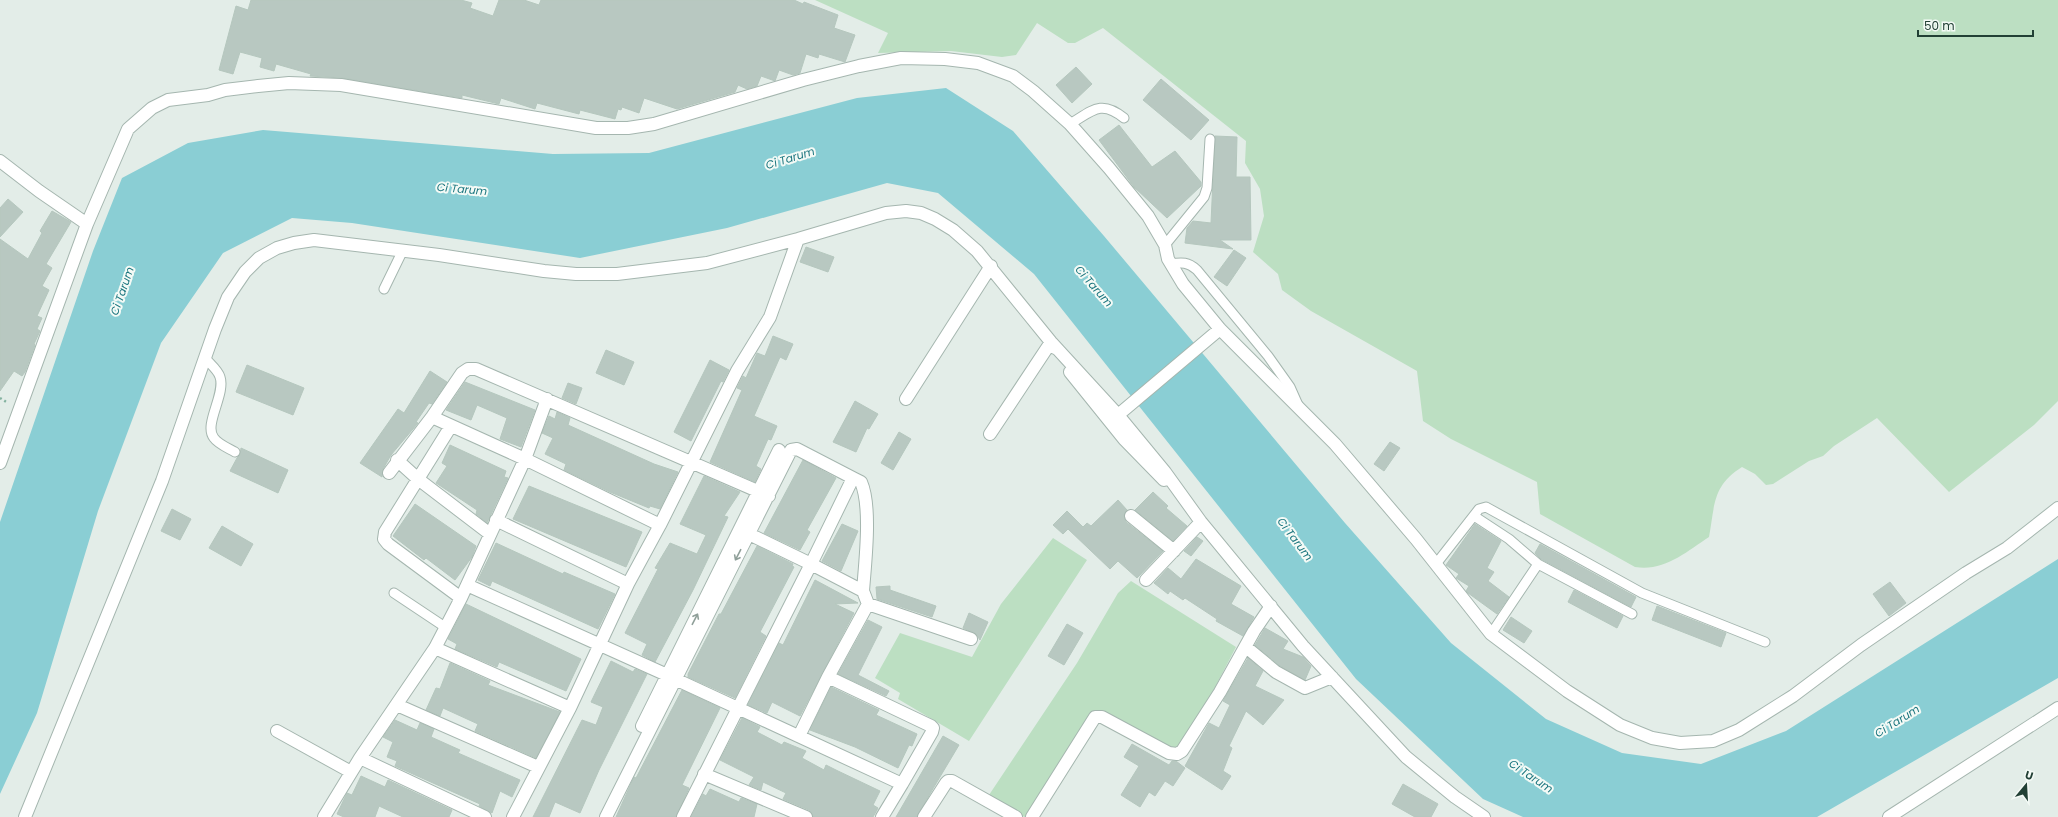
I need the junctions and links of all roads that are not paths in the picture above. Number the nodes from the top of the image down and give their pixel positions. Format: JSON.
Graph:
{"nodes":[{"id":1,"x":1124,"y":118,"type":"dead end"},
{"id":2,"x":1070,"y":124,"type":"junction"},
{"id":3,"x":1210,"y":139,"type":"dead end"},
{"id":4,"x":0,"y":161,"type":"edge"},
{"id":5,"x":87,"y":224,"type":"junction"},
{"id":6,"x":798,"y":240,"type":"junction"},
{"id":7,"x":1165,"y":245,"type":"junction"},
{"id":8,"x":403,"y":250,"type":"junction"},
{"id":9,"x":1171,"y":264,"type":"junction"},
{"id":10,"x":991,"y":266,"type":"junction"},
{"id":11,"x":384,"y":289,"type":"dead end"},
{"id":12,"x":1217,"y":331,"type":"junction"},
{"id":13,"x":1051,"y":342,"type":"junction"},
{"id":14,"x":205,"y":358,"type":"junction"},
{"id":15,"x":546,"y":399,"type":"junction"},
{"id":16,"x":906,"y":399,"type":"dead end"},
{"id":17,"x":1300,"y":408,"type":"junction"},
{"id":18,"x":1121,"y":412,"type":"junction"},
{"id":19,"x":432,"y":417,"type":"junction"},
{"id":20,"x":451,"y":426,"type":"junction"},
{"id":21,"x":990,"y":434,"type":"dead end"},
{"id":22,"x":778,"y":450,"type":"dead end"},
{"id":23,"x":235,"y":452,"type":"dead end"},
{"id":24,"x":525,"y":459,"type":"junction"},
{"id":25,"x":397,"y":460,"type":"junction"},
{"id":26,"x":691,"y":461,"type":"junction"},
{"id":27,"x":0,"y":463,"type":"edge"},
{"id":28,"x":389,"y":473,"type":"dead end"},
{"id":29,"x":418,"y":478,"type":"junction"},
{"id":30,"x":853,"y":478,"type":"junction"},
{"id":31,"x":1177,"y":491,"type":"junction"},
{"id":32,"x":764,"y":494,"type":"junction"},
{"id":33,"x":2058,"y":508,"type":"edge"},
{"id":34,"x":1130,"y":516,"type":"dead end"},
{"id":35,"x":1474,"y":516,"type":"junction"},
{"id":36,"x":496,"y":520,"type":"junction"},
{"id":37,"x":1200,"y":522,"type":"junction"},
{"id":38,"x":660,"y":525,"type":"junction"},
{"id":39,"x":490,"y":534,"type":"junction"},
{"id":40,"x":749,"y":534,"type":"junction"},
{"id":41,"x":1174,"y":551,"type":"junction"},
{"id":42,"x":811,"y":564,"type":"junction"},
{"id":43,"x":1436,"y":564,"type":"junction"},
{"id":44,"x":1538,"y":564,"type":"junction"},
{"id":45,"x":1146,"y":580,"type":"dead end"},
{"id":46,"x":628,"y":584,"type":"junction"},
{"id":47,"x":468,"y":585,"type":"junction"},
{"id":48,"x":863,"y":591,"type":"junction"},
{"id":49,"x":394,"y":593,"type":"dead end"},
{"id":50,"x":712,"y":596,"type":"junction"},
{"id":51,"x":461,"y":598,"type":"junction"},
{"id":52,"x":868,"y":604,"type":"junction"},
{"id":53,"x":1271,"y":606,"type":"junction"},
{"id":54,"x":1632,"y":614,"type":"dead end"},
{"id":55,"x":445,"y":627,"type":"junction"},
{"id":56,"x":1491,"y":634,"type":"junction"},
{"id":57,"x":970,"y":639,"type":"dead end"},
{"id":58,"x":1765,"y":642,"type":"dead end"},
{"id":59,"x":600,"y":646,"type":"junction"},
{"id":60,"x":1246,"y":647,"type":"junction"},
{"id":61,"x":435,"y":648,"type":"junction"},
{"id":62,"x":671,"y":677,"type":"junction"},
{"id":63,"x":828,"y":677,"type":"junction"},
{"id":64,"x":1332,"y":677,"type":"junction"},
{"id":65,"x":397,"y":705,"type":"junction"},
{"id":66,"x":570,"y":708,"type":"junction"},
{"id":67,"x":739,"y":708,"type":"junction"},
{"id":68,"x":2058,"y":708,"type":"edge"},
{"id":69,"x":278,"y":731,"type":"dead end"},
{"id":70,"x":799,"y":736,"type":"junction"},
{"id":71,"x":635,"y":750,"type":"junction"},
{"id":72,"x":360,"y":758,"type":"junction"},
{"id":73,"x":538,"y":767,"type":"junction"},
{"id":74,"x":351,"y":772,"type":"junction"},
{"id":75,"x":704,"y":774,"type":"junction"},
{"id":76,"x":902,"y":784,"type":"junction"},
{"id":77,"x":25,"y":817,"type":"edge"},
{"id":78,"x":326,"y":817,"type":"edge"},
{"id":79,"x":485,"y":817,"type":"edge"},
{"id":80,"x":513,"y":817,"type":"edge"},
{"id":81,"x":597,"y":817,"type":"edge"},
{"id":82,"x":606,"y":817,"type":"edge"},
{"id":83,"x":683,"y":817,"type":"edge"},
{"id":84,"x":806,"y":817,"type":"edge"},
{"id":85,"x":882,"y":817,"type":"edge"},
{"id":86,"x":924,"y":817,"type":"edge"},
{"id":87,"x":1016,"y":817,"type":"edge"},
{"id":88,"x":1032,"y":817,"type":"edge"},
{"id":89,"x":1484,"y":817,"type":"edge"},
{"id":90,"x":1889,"y":817,"type":"edge"}],
"edges":[{"from":1,"to":2,"type":"lane"},
{"from":2,"to":5,"type":"street"},
{"from":2,"to":7,"type":"street"},
{"from":3,"to":7,"type":"lane"},
{"from":4,"to":5,"type":"street"},
{"from":5,"to":27,"type":"street"},
{"from":6,"to":8,"type":"street"},
{"from":6,"to":10,"type":"street"},
{"from":6,"to":26,"type":"street"},
{"from":7,"to":9,"type":"street"},
{"from":8,"to":11,"type":"lane"},
{"from":8,"to":14,"type":"street"},
{"from":9,"to":12,"type":"street"},
{"from":9,"to":17,"type":"lane"},
{"from":10,"to":13,"type":"street"},
{"from":10,"to":16,"type":"street"},
{"from":12,"to":17,"type":"street"},
{"from":12,"to":18,"type":"street"},
{"from":13,"to":18,"type":"street"},
{"from":13,"to":21,"type":"street"},
{"from":13,"to":31,"type":"street"},
{"from":14,"to":23,"type":"lane"},
{"from":14,"to":77,"type":"street"},
{"from":15,"to":19,"type":"street"},
{"from":15,"to":24,"type":"street"},
{"from":15,"to":26,"type":"street"},
{"from":17,"to":43,"type":"street"},
{"from":18,"to":31,"type":"street"},
{"from":19,"to":20,"type":"street"},
{"from":19,"to":25,"type":"street"},
{"from":20,"to":24,"type":"street"},
{"from":20,"to":29,"type":"street"},
{"from":22,"to":32,"type":"street"},
{"from":24,"to":36,"type":"street"},
{"from":24,"to":38,"type":"street"},
{"from":25,"to":28,"type":"street"},
{"from":25,"to":29,"type":"street"},
{"from":26,"to":32,"type":"street"},
{"from":26,"to":38,"type":"street"},
{"from":29,"to":39,"type":"street"},
{"from":29,"to":51,"type":"street"},
{"from":30,"to":32,"type":"street"},
{"from":30,"to":42,"type":"street"},
{"from":30,"to":48,"type":"street"},
{"from":31,"to":37,"type":"street"},
{"from":32,"to":40,"type":"street"},
{"from":32,"to":50,"type":"street"},
{"from":33,"to":56,"type":"street"},
{"from":34,"to":41,"type":"street"},
{"from":35,"to":43,"type":"lane"},
{"from":35,"to":44,"type":"lane"},
{"from":35,"to":58,"type":"lane"},
{"from":36,"to":39,"type":"street"},
{"from":36,"to":46,"type":"street"},
{"from":37,"to":41,"type":"street"},
{"from":37,"to":53,"type":"street"},
{"from":38,"to":46,"type":"street"},
{"from":39,"to":47,"type":"street"},
{"from":40,"to":42,"type":"street"},
{"from":40,"to":50,"type":"street","one_way":true},
{"from":41,"to":45,"type":"street"},
{"from":42,"to":48,"type":"street"},
{"from":42,"to":67,"type":"street"},
{"from":43,"to":56,"type":"street"},
{"from":44,"to":54,"type":"lane"},
{"from":44,"to":56,"type":"lane"},
{"from":46,"to":59,"type":"street"},
{"from":47,"to":51,"type":"street"},
{"from":47,"to":59,"type":"street"},
{"from":48,"to":52,"type":"street"},
{"from":49,"to":55,"type":"lane"},
{"from":50,"to":62,"type":"street"},
{"from":51,"to":55,"type":"street"},
{"from":52,"to":57,"type":"street"},
{"from":52,"to":63,"type":"street"},
{"from":53,"to":60,"type":"street"},
{"from":53,"to":64,"type":"street"},
{"from":55,"to":61,"type":"street"},
{"from":59,"to":62,"type":"street"},
{"from":59,"to":66,"type":"street"},
{"from":60,"to":64,"type":"street"},
{"from":60,"to":88,"type":"street"},
{"from":61,"to":65,"type":"street"},
{"from":61,"to":66,"type":"street"},
{"from":62,"to":67,"type":"street"},
{"from":62,"to":71,"type":"street"},
{"from":63,"to":70,"type":"street"},
{"from":63,"to":76,"type":"street"},
{"from":64,"to":89,"type":"street"},
{"from":65,"to":72,"type":"street"},
{"from":65,"to":73,"type":"street"},
{"from":66,"to":73,"type":"street"},
{"from":67,"to":70,"type":"street"},
{"from":67,"to":75,"type":"street"},
{"from":68,"to":90,"type":"street"},
{"from":69,"to":74,"type":"street"},
{"from":70,"to":76,"type":"street"},
{"from":71,"to":81,"type":"street"},
{"from":71,"to":82,"type":"street"},
{"from":72,"to":74,"type":"street"},
{"from":72,"to":79,"type":"street"},
{"from":73,"to":80,"type":"street"},
{"from":74,"to":78,"type":"street"},
{"from":75,"to":83,"type":"street"},
{"from":75,"to":84,"type":"street"},
{"from":76,"to":85,"type":"street"},
{"from":86,"to":87,"type":"street"}]}
